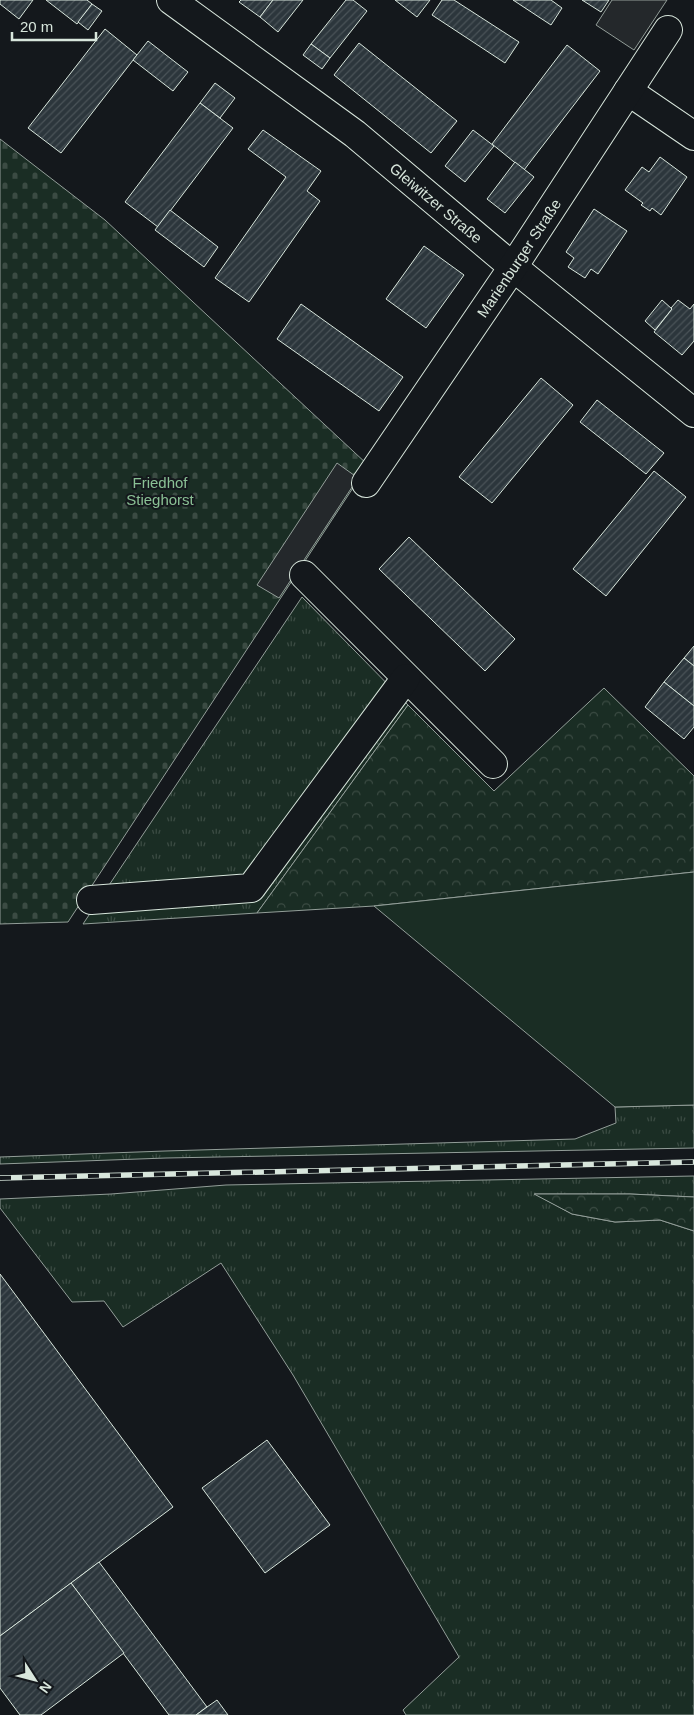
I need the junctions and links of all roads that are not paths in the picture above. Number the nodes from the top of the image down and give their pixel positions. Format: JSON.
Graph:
{"nodes":[{"id":1,"x":171,"y":0,"type":"edge"},
{"id":2,"x":668,"y":30,"type":"dead end"},
{"id":3,"x":628,"y":91,"type":"junction"},
{"id":4,"x":694,"y":136,"type":"edge"},
{"id":5,"x":513,"y":267,"type":"junction"},
{"id":6,"x":694,"y":413,"type":"edge"},
{"id":7,"x":366,"y":483,"type":"dead end"},
{"id":8,"x":304,"y":575,"type":"dead end"},
{"id":9,"x":406,"y":678,"type":"junction"},
{"id":10,"x":493,"y":764,"type":"dead end"},
{"id":11,"x":91,"y":900,"type":"dead end"}],
"edges":[{"from":1,"to":5,"type":"street","name":"Gleiwitzer Straße"},
{"from":2,"to":3,"type":"street","name":"Marienburger Straße"},
{"from":3,"to":4,"type":"street"},
{"from":3,"to":5,"type":"street","name":"Marienburger Straße"},
{"from":5,"to":6,"type":"street","name":"Gleiwitzer Straße"},
{"from":5,"to":7,"type":"street","name":"Marienburger Straße"},
{"from":8,"to":9,"type":"street"},
{"from":9,"to":10,"type":"street"},
{"from":9,"to":11,"type":"street"}]}
